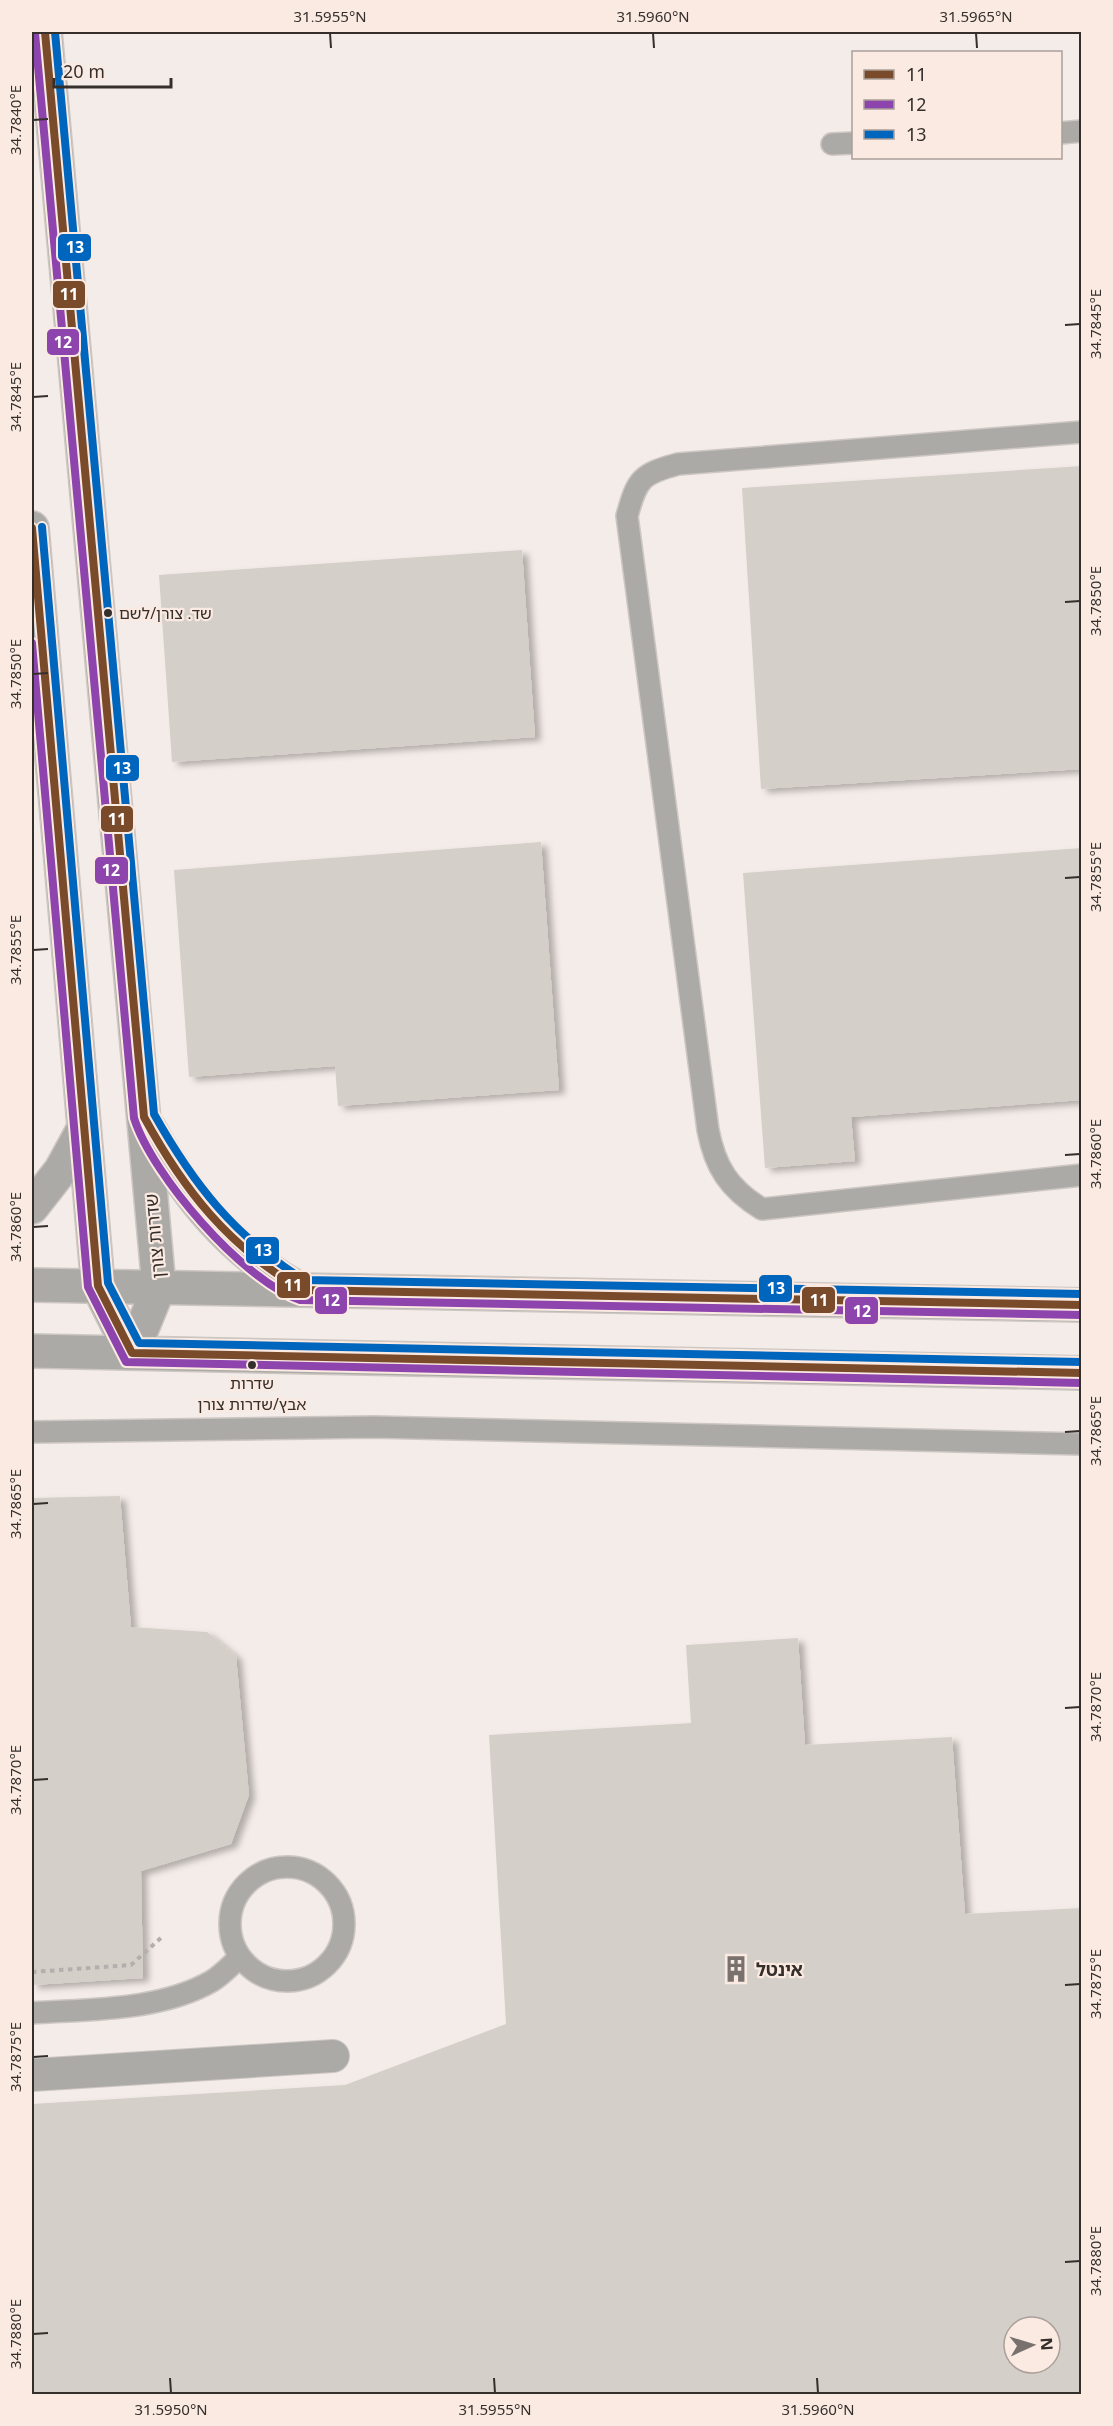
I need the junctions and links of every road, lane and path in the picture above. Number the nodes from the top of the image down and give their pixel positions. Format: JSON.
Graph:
{"nodes":[{"id":1,"x":45,"y":32,"type":"edge"},
{"id":2,"x":1082,"y":131,"type":"edge"},
{"id":3,"x":1062,"y":132,"type":"edge"},
{"id":4,"x":852,"y":143,"type":"edge"},
{"id":5,"x":832,"y":144,"type":"dead end"},
{"id":6,"x":1082,"y":432,"type":"edge"},
{"id":7,"x":32,"y":528,"type":"edge"},
{"id":8,"x":144,"y":1117,"type":"junction"},
{"id":9,"x":84,"y":1128,"type":"junction"},
{"id":10,"x":1082,"y":1175,"type":"edge"},
{"id":11,"x":32,"y":1207,"type":"edge"},
{"id":12,"x":32,"y":1285,"type":"edge"},
{"id":13,"x":98,"y":1286,"type":"junction"},
{"id":14,"x":159,"y":1287,"type":"junction"},
{"id":15,"x":300,"y":1290,"type":"junction"},
{"id":16,"x":1082,"y":1305,"type":"edge"},
{"id":17,"x":32,"y":1351,"type":"edge"},
{"id":18,"x":132,"y":1353,"type":"junction"},
{"id":19,"x":1082,"y":1373,"type":"edge"},
{"id":20,"x":32,"y":1432,"type":"edge"},
{"id":21,"x":1082,"y":1444,"type":"edge"},
{"id":22,"x":162,"y":1938,"type":"dead end"},
{"id":23,"x":240,"y":1957,"type":"junction"},
{"id":24,"x":32,"y":1972,"type":"edge"},
{"id":25,"x":32,"y":2013,"type":"edge"},
{"id":26,"x":333,"y":2056,"type":"dead end"},
{"id":27,"x":32,"y":2075,"type":"edge"}],
"edges":[{"from":1,"to":8,"type":"street","name":"שדרות צורן"},
{"from":2,"to":3,"type":"lane"},
{"from":4,"to":5,"type":"lane"},
{"from":6,"to":10,"type":"lane"},
{"from":7,"to":9,"type":"street"},
{"from":8,"to":14,"type":"street","name":"שדרות צורן"},
{"from":8,"to":15,"type":"street"},
{"from":9,"to":11,"type":"street"},
{"from":9,"to":13,"type":"street"},
{"from":12,"to":13,"type":"street"},
{"from":13,"to":14,"type":"street"},
{"from":13,"to":18,"type":"street"},
{"from":14,"to":15,"type":"street"},
{"from":14,"to":18,"type":"street","name":"שדרות צורן"},
{"from":15,"to":16,"type":"street"},
{"from":17,"to":18,"type":"street"},
{"from":18,"to":19,"type":"street"},
{"from":20,"to":21,"type":"lane"},
{"from":22,"to":24,"type":"path"},
{"from":23,"to":23,"type":"lane"},
{"from":23,"to":25,"type":"lane"},
{"from":26,"to":27,"type":"street"}]}
